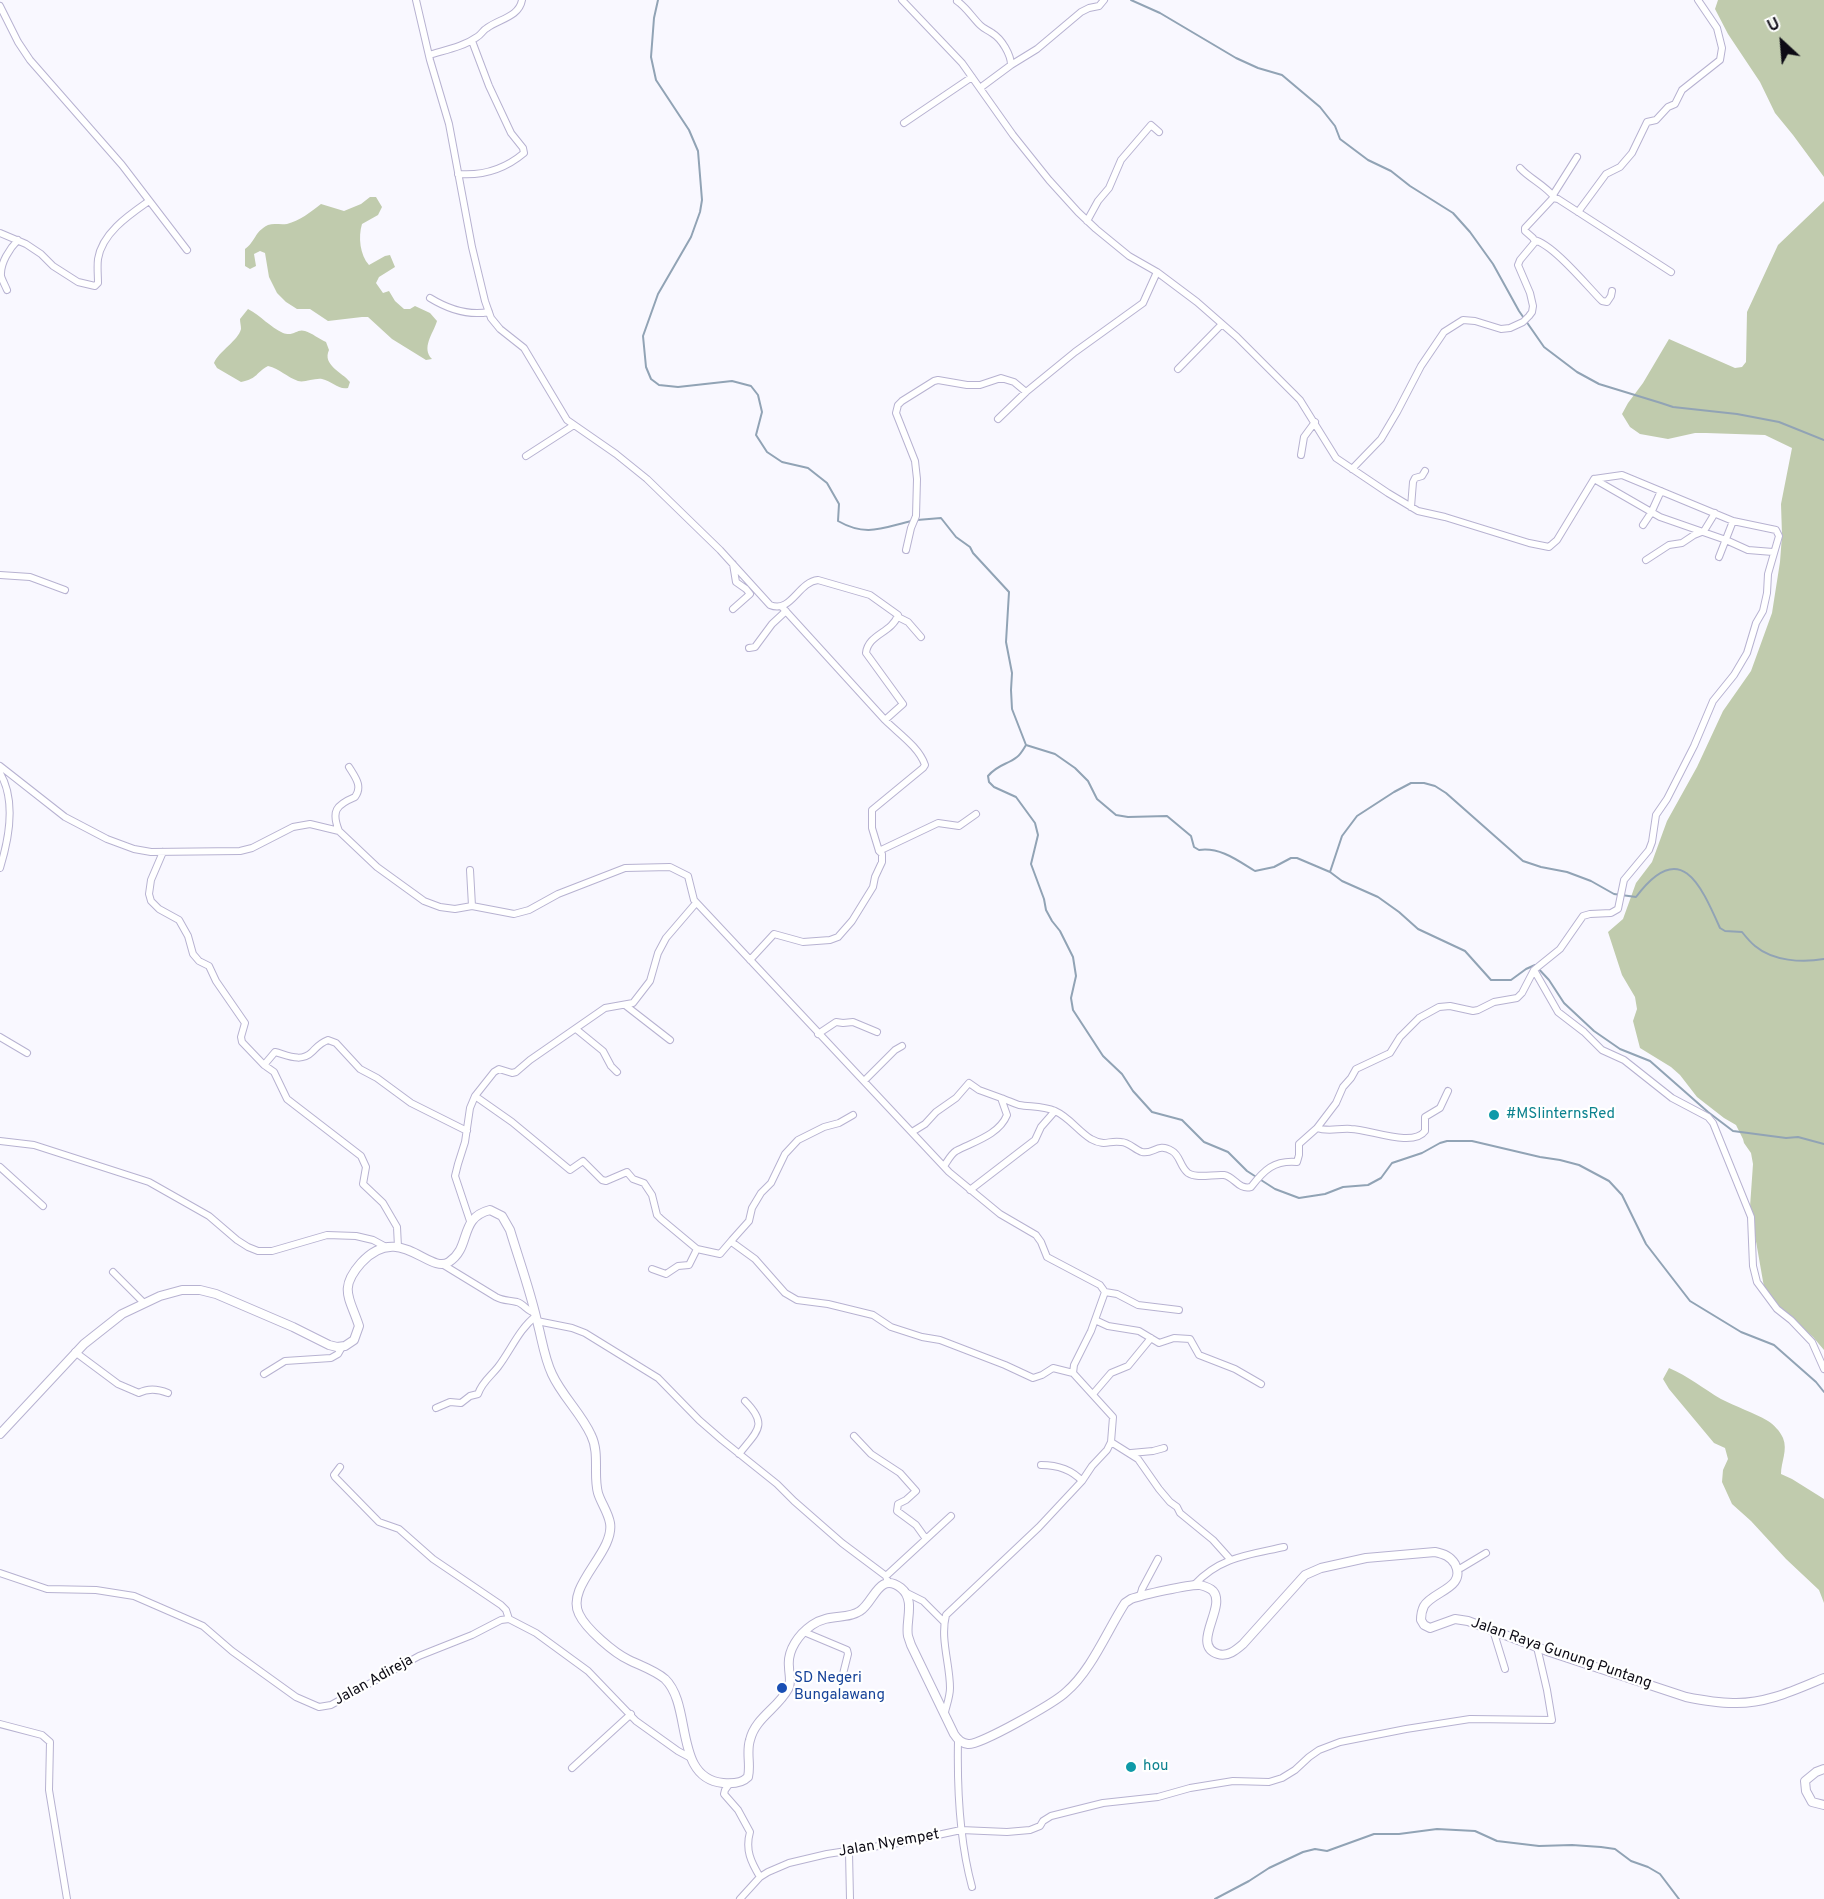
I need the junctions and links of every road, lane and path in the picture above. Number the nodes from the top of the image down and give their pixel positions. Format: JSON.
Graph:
{"nodes":[{"id":1,"x":416,"y":0,"type":"edge"},
{"id":2,"x":522,"y":0,"type":"edge"},
{"id":3,"x":902,"y":0,"type":"edge"},
{"id":4,"x":1104,"y":0,"type":"edge"},
{"id":5,"x":1698,"y":0,"type":"edge"},
{"id":6,"x":957,"y":1,"type":"edge"},
{"id":7,"x":0,"y":6,"type":"edge"},
{"id":8,"x":472,"y":41,"type":"junction"},
{"id":9,"x":429,"y":55,"type":"junction"},
{"id":10,"x":1011,"y":66,"type":"junction"},
{"id":11,"x":972,"y":77,"type":"junction"},
{"id":12,"x":980,"y":88,"type":"junction"},
{"id":13,"x":904,"y":123,"type":"dead end"},
{"id":14,"x":1159,"y":132,"type":"dead end"},
{"id":15,"x":1577,"y":157,"type":"dead end"},
{"id":16,"x":1520,"y":168,"type":"dead end"},
{"id":17,"x":458,"y":174,"type":"junction"},
{"id":18,"x":1554,"y":196,"type":"junction"},
{"id":19,"x":149,"y":201,"type":"junction"},
{"id":20,"x":1578,"y":212,"type":"junction"},
{"id":21,"x":1087,"y":221,"type":"junction"},
{"id":22,"x":0,"y":233,"type":"edge"},
{"id":23,"x":18,"y":240,"type":"junction"},
{"id":24,"x":1534,"y":240,"type":"junction"},
{"id":25,"x":187,"y":250,"type":"dead end"},
{"id":26,"x":1157,"y":272,"type":"junction"},
{"id":27,"x":1671,"y":272,"type":"dead end"},
{"id":28,"x":7,"y":290,"type":"dead end"},
{"id":29,"x":1612,"y":291,"type":"dead end"},
{"id":30,"x":430,"y":298,"type":"dead end"},
{"id":31,"x":489,"y":312,"type":"junction"},
{"id":32,"x":1222,"y":324,"type":"junction"},
{"id":33,"x":1178,"y":369,"type":"dead end"},
{"id":34,"x":1026,"y":392,"type":"junction"},
{"id":35,"x":998,"y":419,"type":"dead end"},
{"id":36,"x":1315,"y":422,"type":"junction"},
{"id":37,"x":574,"y":425,"type":"junction"},
{"id":38,"x":1300,"y":454,"type":"dead end"},
{"id":39,"x":526,"y":456,"type":"dead end"},
{"id":40,"x":1352,"y":469,"type":"junction"},
{"id":41,"x":1425,"y":471,"type":"dead end"},
{"id":42,"x":1594,"y":479,"type":"junction"},
{"id":43,"x":1661,"y":491,"type":"junction"},
{"id":44,"x":1411,"y":507,"type":"junction"},
{"id":45,"x":1652,"y":513,"type":"junction"},
{"id":46,"x":1715,"y":513,"type":"junction"},
{"id":47,"x":1733,"y":521,"type":"junction"},
{"id":48,"x":1642,"y":525,"type":"dead end"},
{"id":49,"x":1701,"y":531,"type":"junction"},
{"id":50,"x":1726,"y":540,"type":"junction"},
{"id":51,"x":906,"y":550,"type":"dead end"},
{"id":52,"x":1773,"y":552,"type":"junction"},
{"id":53,"x":1719,"y":557,"type":"dead end"},
{"id":54,"x":1646,"y":560,"type":"dead end"},
{"id":55,"x":733,"y":564,"type":"junction"},
{"id":56,"x":0,"y":575,"type":"edge"},
{"id":57,"x":65,"y":590,"type":"dead end"},
{"id":58,"x":733,"y":609,"type":"dead end"},
{"id":59,"x":784,"y":609,"type":"junction"},
{"id":60,"x":898,"y":617,"type":"junction"},
{"id":61,"x":921,"y":637,"type":"dead end"},
{"id":62,"x":749,"y":648,"type":"dead end"},
{"id":63,"x":885,"y":720,"type":"junction"},
{"id":64,"x":0,"y":766,"type":"edge"},
{"id":65,"x":349,"y":767,"type":"dead end"},
{"id":66,"x":0,"y":773,"type":"edge"},
{"id":67,"x":976,"y":814,"type":"dead end"},
{"id":68,"x":339,"y":831,"type":"junction"},
{"id":69,"x":879,"y":850,"type":"junction"},
{"id":70,"x":163,"y":852,"type":"junction"},
{"id":71,"x":0,"y":868,"type":"edge"},
{"id":72,"x":470,"y":870,"type":"dead end"},
{"id":73,"x":696,"y":903,"type":"junction"},
{"id":74,"x":472,"y":906,"type":"junction"},
{"id":75,"x":750,"y":960,"type":"junction"},
{"id":76,"x":1534,"y":970,"type":"junction"},
{"id":77,"x":625,"y":1005,"type":"junction"},
{"id":78,"x":576,"y":1029,"type":"junction"},
{"id":79,"x":877,"y":1032,"type":"dead end"},
{"id":80,"x":818,"y":1034,"type":"junction"},
{"id":81,"x":0,"y":1037,"type":"edge"},
{"id":82,"x":670,"y":1040,"type":"dead end"},
{"id":83,"x":902,"y":1046,"type":"dead end"},
{"id":84,"x":27,"y":1053,"type":"dead end"},
{"id":85,"x":264,"y":1065,"type":"junction"},
{"id":86,"x":617,"y":1072,"type":"dead end"},
{"id":87,"x":864,"y":1080,"type":"junction"},
{"id":88,"x":1448,"y":1091,"type":"dead end"},
{"id":89,"x":475,"y":1096,"type":"junction"},
{"id":90,"x":1002,"y":1098,"type":"junction"},
{"id":91,"x":1055,"y":1111,"type":"junction"},
{"id":92,"x":853,"y":1115,"type":"dead end"},
{"id":93,"x":1317,"y":1128,"type":"junction"},
{"id":94,"x":467,"y":1131,"type":"junction"},
{"id":95,"x":912,"y":1132,"type":"junction"},
{"id":96,"x":0,"y":1141,"type":"edge"},
{"id":97,"x":944,"y":1166,"type":"junction"},
{"id":98,"x":0,"y":1167,"type":"edge"},
{"id":99,"x":970,"y":1190,"type":"junction"},
{"id":100,"x":43,"y":1206,"type":"dead end"},
{"id":101,"x":470,"y":1221,"type":"junction"},
{"id":102,"x":732,"y":1240,"type":"junction"},
{"id":103,"x":386,"y":1247,"type":"junction"},
{"id":104,"x":398,"y":1247,"type":"junction"},
{"id":105,"x":697,"y":1249,"type":"junction"},
{"id":106,"x":441,"y":1263,"type":"junction"},
{"id":107,"x":652,"y":1269,"type":"dead end"},
{"id":108,"x":113,"y":1272,"type":"dead end"},
{"id":109,"x":1105,"y":1293,"type":"junction"},
{"id":110,"x":144,"y":1303,"type":"junction"},
{"id":111,"x":1179,"y":1310,"type":"dead end"},
{"id":112,"x":536,"y":1317,"type":"junction"},
{"id":113,"x":1095,"y":1320,"type":"junction"},
{"id":114,"x":1151,"y":1338,"type":"junction"},
{"id":115,"x":342,"y":1347,"type":"junction"},
{"id":116,"x":75,"y":1352,"type":"junction"},
{"id":117,"x":1824,"y":1369,"type":"edge"},
{"id":118,"x":1073,"y":1373,"type":"junction"},
{"id":119,"x":264,"y":1374,"type":"dead end"},
{"id":120,"x":1261,"y":1384,"type":"dead end"},
{"id":121,"x":168,"y":1393,"type":"dead end"},
{"id":122,"x":1093,"y":1394,"type":"junction"},
{"id":123,"x":745,"y":1401,"type":"dead end"},
{"id":124,"x":436,"y":1408,"type":"dead end"},
{"id":125,"x":0,"y":1434,"type":"edge"},
{"id":126,"x":854,"y":1436,"type":"dead end"},
{"id":127,"x":1111,"y":1442,"type":"junction"},
{"id":128,"x":1164,"y":1448,"type":"dead end"},
{"id":129,"x":740,"y":1453,"type":"junction"},
{"id":130,"x":1131,"y":1453,"type":"junction"},
{"id":131,"x":1041,"y":1465,"type":"dead end"},
{"id":132,"x":340,"y":1467,"type":"dead end"},
{"id":133,"x":1082,"y":1481,"type":"junction"},
{"id":134,"x":951,"y":1516,"type":"dead end"},
{"id":135,"x":926,"y":1539,"type":"junction"},
{"id":136,"x":1284,"y":1547,"type":"dead end"},
{"id":137,"x":1485,"y":1553,"type":"dead end"},
{"id":138,"x":1158,"y":1559,"type":"dead end"},
{"id":139,"x":1230,"y":1559,"type":"junction"},
{"id":140,"x":1457,"y":1568,"type":"junction"},
{"id":141,"x":0,"y":1573,"type":"edge"},
{"id":142,"x":887,"y":1580,"type":"junction"},
{"id":143,"x":1194,"y":1585,"type":"junction"},
{"id":144,"x":904,"y":1592,"type":"junction"},
{"id":145,"x":1140,"y":1596,"type":"junction"},
{"id":146,"x":509,"y":1619,"type":"junction"},
{"id":147,"x":944,"y":1622,"type":"junction"},
{"id":148,"x":1493,"y":1629,"type":"junction"},
{"id":149,"x":804,"y":1632,"type":"junction"},
{"id":150,"x":1537,"y":1647,"type":"junction"},
{"id":151,"x":1506,"y":1669,"type":"dead end"},
{"id":152,"x":843,"y":1674,"type":"dead end"},
{"id":153,"x":1824,"y":1678,"type":"edge"},
{"id":154,"x":945,"y":1712,"type":"junction"},
{"id":155,"x":630,"y":1714,"type":"junction"},
{"id":156,"x":0,"y":1724,"type":"edge"},
{"id":157,"x":958,"y":1740,"type":"junction"},
{"id":158,"x":691,"y":1758,"type":"junction"},
{"id":159,"x":572,"y":1768,"type":"dead end"},
{"id":160,"x":1824,"y":1769,"type":"edge"},
{"id":161,"x":730,"y":1783,"type":"junction"},
{"id":162,"x":1824,"y":1805,"type":"edge"},
{"id":163,"x":961,"y":1830,"type":"junction"},
{"id":164,"x":849,"y":1852,"type":"junction"},
{"id":165,"x":760,"y":1877,"type":"junction"},
{"id":166,"x":972,"y":1887,"type":"dead end"},
{"id":167,"x":67,"y":1899,"type":"edge"},
{"id":168,"x":740,"y":1899,"type":"edge"},
{"id":169,"x":850,"y":1899,"type":"edge"}],
"edges":[{"from":1,"to":9,"type":"street"},
{"from":2,"to":8,"type":"street"},
{"from":3,"to":11,"type":"street"},
{"from":4,"to":10,"type":"street"},
{"from":5,"to":20,"type":"street"},
{"from":6,"to":10,"type":"street"},
{"from":7,"to":19,"type":"street"},
{"from":8,"to":9,"type":"street"},
{"from":8,"to":17,"type":"street"},
{"from":9,"to":17,"type":"street"},
{"from":10,"to":12,"type":"street"},
{"from":11,"to":12,"type":"street"},
{"from":11,"to":13,"type":"street"},
{"from":12,"to":21,"type":"street"},
{"from":14,"to":21,"type":"street"},
{"from":15,"to":18,"type":"street"},
{"from":16,"to":18,"type":"street"},
{"from":17,"to":31,"type":"street"},
{"from":18,"to":20,"type":"street"},
{"from":18,"to":24,"type":"street"},
{"from":19,"to":23,"type":"street"},
{"from":19,"to":25,"type":"street"},
{"from":20,"to":27,"type":"street"},
{"from":21,"to":26,"type":"street"},
{"from":22,"to":23,"type":"street"},
{"from":23,"to":28,"type":"street"},
{"from":24,"to":29,"type":"street"},
{"from":24,"to":40,"type":"street"},
{"from":26,"to":32,"type":"street"},
{"from":26,"to":34,"type":"street"},
{"from":30,"to":31,"type":"street"},
{"from":31,"to":37,"type":"street"},
{"from":32,"to":33,"type":"street"},
{"from":32,"to":36,"type":"street"},
{"from":34,"to":35,"type":"street"},
{"from":34,"to":51,"type":"street"},
{"from":36,"to":38,"type":"street"},
{"from":36,"to":40,"type":"street"},
{"from":37,"to":39,"type":"street"},
{"from":37,"to":55,"type":"street"},
{"from":40,"to":44,"type":"street"},
{"from":41,"to":44,"type":"street"},
{"from":42,"to":43,"type":"street"},
{"from":42,"to":44,"type":"street"},
{"from":42,"to":45,"type":"street"},
{"from":43,"to":45,"type":"street"},
{"from":43,"to":46,"type":"street"},
{"from":45,"to":48,"type":"street"},
{"from":45,"to":49,"type":"street"},
{"from":46,"to":47,"type":"street"},
{"from":46,"to":49,"type":"street"},
{"from":47,"to":50,"type":"street"},
{"from":47,"to":52,"type":"street"},
{"from":49,"to":50,"type":"street"},
{"from":49,"to":54,"type":"street"},
{"from":50,"to":52,"type":"street"},
{"from":50,"to":53,"type":"street"},
{"from":52,"to":76,"type":"street"},
{"from":55,"to":58,"type":"street"},
{"from":55,"to":59,"type":"street"},
{"from":56,"to":57,"type":"street"},
{"from":59,"to":60,"type":"street"},
{"from":59,"to":62,"type":"street"},
{"from":59,"to":63,"type":"street"},
{"from":60,"to":61,"type":"street"},
{"from":60,"to":63,"type":"street"},
{"from":63,"to":69,"type":"street"},
{"from":64,"to":70,"type":"street"},
{"from":65,"to":68,"type":"street"},
{"from":66,"to":71,"type":"street"},
{"from":67,"to":69,"type":"street"},
{"from":68,"to":70,"type":"street"},
{"from":68,"to":74,"type":"street"},
{"from":69,"to":75,"type":"street"},
{"from":70,"to":85,"type":"street"},
{"from":72,"to":74,"type":"street"},
{"from":73,"to":74,"type":"street"},
{"from":73,"to":75,"type":"street"},
{"from":73,"to":77,"type":"street"},
{"from":75,"to":80,"type":"street"},
{"from":76,"to":93,"type":"street"},
{"from":76,"to":117,"type":"street"},
{"from":77,"to":78,"type":"street"},
{"from":77,"to":82,"type":"street"},
{"from":78,"to":86,"type":"street"},
{"from":78,"to":89,"type":"street"},
{"from":79,"to":80,"type":"street"},
{"from":80,"to":87,"type":"street"},
{"from":81,"to":84,"type":"street"},
{"from":83,"to":87,"type":"street"},
{"from":85,"to":94,"type":"street"},
{"from":85,"to":104,"type":"street"},
{"from":87,"to":95,"type":"street"},
{"from":88,"to":93,"type":"street"},
{"from":89,"to":94,"type":"street"},
{"from":89,"to":105,"type":"street"},
{"from":90,"to":91,"type":"street"},
{"from":90,"to":95,"type":"street"},
{"from":90,"to":97,"type":"street"},
{"from":91,"to":93,"type":"street"},
{"from":91,"to":99,"type":"street"},
{"from":92,"to":102,"type":"street"},
{"from":94,"to":101,"type":"street"},
{"from":95,"to":97,"type":"street"},
{"from":96,"to":103,"type":"street"},
{"from":97,"to":99,"type":"street"},
{"from":98,"to":100,"type":"street"},
{"from":99,"to":109,"type":"street"},
{"from":101,"to":106,"type":"street"},
{"from":101,"to":112,"type":"street"},
{"from":102,"to":105,"type":"street"},
{"from":102,"to":118,"type":"street"},
{"from":103,"to":104,"type":"street"},
{"from":103,"to":115,"type":"street"},
{"from":104,"to":106,"type":"street"},
{"from":105,"to":107,"type":"street"},
{"from":106,"to":112,"type":"street"},
{"from":108,"to":110,"type":"street"},
{"from":109,"to":111,"type":"street"},
{"from":109,"to":113,"type":"street"},
{"from":110,"to":115,"type":"street"},
{"from":110,"to":116,"type":"street"},
{"from":112,"to":124,"type":"street"},
{"from":112,"to":129,"type":"street"},
{"from":112,"to":158,"type":"street"},
{"from":113,"to":114,"type":"street"},
{"from":113,"to":118,"type":"street"},
{"from":114,"to":120,"type":"street"},
{"from":114,"to":122,"type":"street"},
{"from":115,"to":119,"type":"street"},
{"from":116,"to":121,"type":"street"},
{"from":116,"to":125,"type":"street"},
{"from":118,"to":122,"type":"street"},
{"from":122,"to":127,"type":"street"},
{"from":123,"to":129,"type":"street"},
{"from":126,"to":135,"type":"street"},
{"from":127,"to":130,"type":"street"},
{"from":127,"to":133,"type":"street"},
{"from":128,"to":130,"type":"street"},
{"from":129,"to":142,"type":"street"},
{"from":130,"to":139,"type":"street"},
{"from":131,"to":133,"type":"street"},
{"from":132,"to":146,"type":"street"},
{"from":133,"to":147,"type":"street"},
{"from":134,"to":135,"type":"street"},
{"from":135,"to":142,"type":"street"},
{"from":136,"to":139,"type":"street"},
{"from":137,"to":140,"type":"street"},
{"from":138,"to":145,"type":"street"},
{"from":139,"to":143,"type":"street"},
{"from":140,"to":143,"type":"street"},
{"from":140,"to":148,"type":"street","name":"Jalan Raya Gunung Puntang"},
{"from":141,"to":146,"type":"street","name":"Jalan Adireja"},
{"from":142,"to":144,"type":"street"},
{"from":142,"to":149,"type":"street"},
{"from":143,"to":145,"type":"street"},
{"from":144,"to":147,"type":"street"},
{"from":144,"to":154,"type":"street"},
{"from":145,"to":157,"type":"street"},
{"from":146,"to":155,"type":"street"},
{"from":147,"to":154,"type":"street"},
{"from":148,"to":150,"type":"street","name":"Jalan Raya Gunung Puntang"},
{"from":148,"to":151,"type":"street"},
{"from":149,"to":152,"type":"street"},
{"from":149,"to":161,"type":"street"},
{"from":150,"to":153,"type":"street","name":"Jalan Raya Gunung Puntang"},
{"from":150,"to":163,"type":"street"},
{"from":154,"to":157,"type":"street"},
{"from":155,"to":158,"type":"street"},
{"from":155,"to":159,"type":"street"},
{"from":156,"to":167,"type":"street"},
{"from":157,"to":163,"type":"street","name":"Jalan Nyempet"},
{"from":158,"to":161,"type":"street"},
{"from":160,"to":162,"type":"street"},
{"from":161,"to":165,"type":"street"},
{"from":163,"to":164,"type":"street","name":"Jalan Nyempet"},
{"from":163,"to":166,"type":"street"},
{"from":164,"to":165,"type":"street","name":"Jalan Nyempet"},
{"from":164,"to":169,"type":"street"},
{"from":165,"to":168,"type":"street","name":"Jalan Nyempet"}]}
